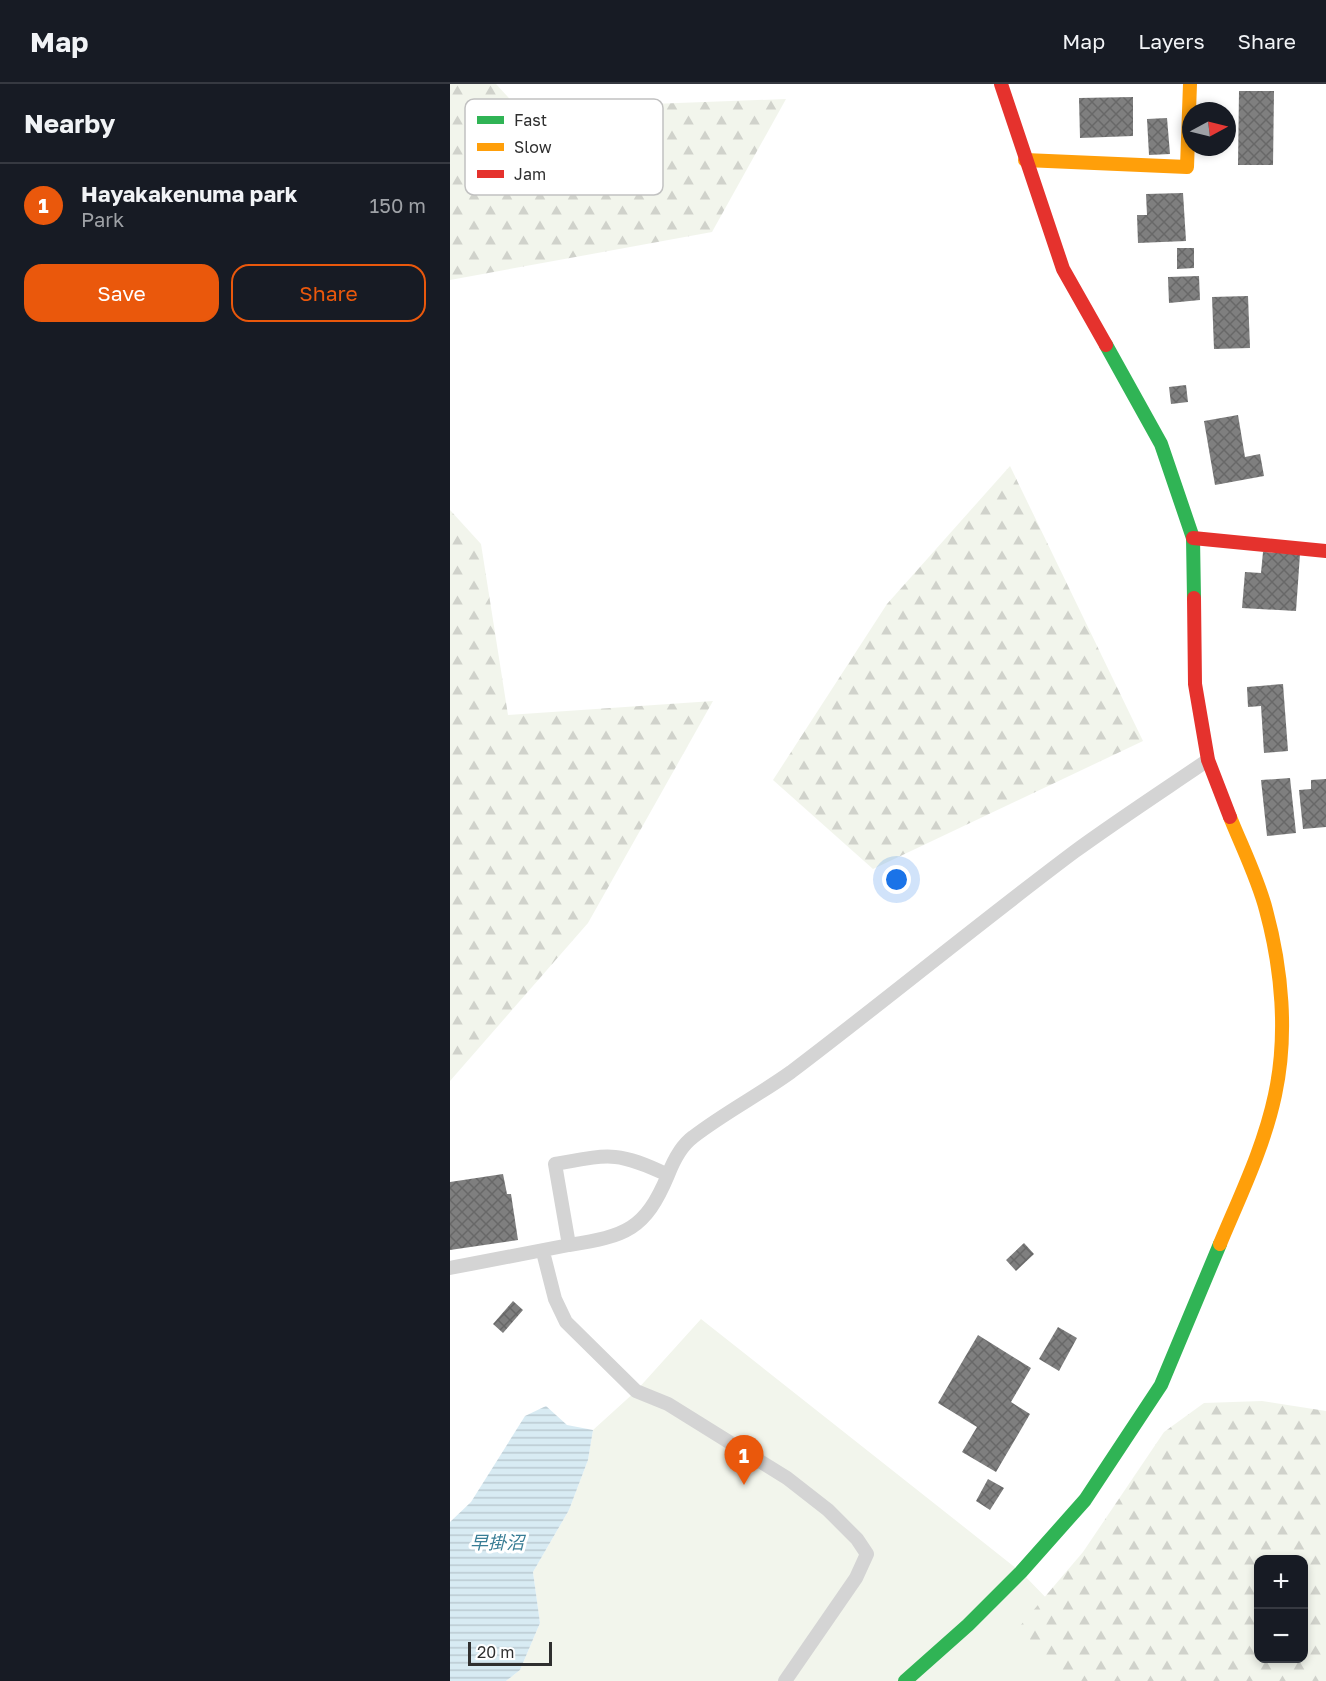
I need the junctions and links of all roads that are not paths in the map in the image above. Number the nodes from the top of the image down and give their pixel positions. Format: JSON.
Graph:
{"nodes":[{"id":1,"x":1001,"y":84,"type":"edge"},
{"id":2,"x":1190,"y":84,"type":"edge"},
{"id":3,"x":1025,"y":160,"type":"junction"},
{"id":4,"x":1193,"y":538,"type":"junction"},
{"id":5,"x":1326,"y":551,"type":"edge"},
{"id":6,"x":1208,"y":760,"type":"junction"},
{"id":7,"x":668,"y":1175,"type":"junction"},
{"id":8,"x":569,"y":1245,"type":"junction"},
{"id":9,"x":543,"y":1252,"type":"junction"},
{"id":10,"x":450,"y":1268,"type":"edge"},
{"id":11,"x":785,"y":1681,"type":"edge"},
{"id":12,"x":904,"y":1681,"type":"edge"}],
"edges":[{"from":1,"to":3,"type":"street"},
{"from":2,"to":3,"type":"street"},
{"from":3,"to":4,"type":"street"},
{"from":4,"to":5,"type":"street"},
{"from":4,"to":6,"type":"street"},
{"from":6,"to":7,"type":"lane"},
{"from":6,"to":12,"type":"street"},
{"from":7,"to":8,"type":"lane"},
{"from":7,"to":8,"type":"lane"},
{"from":8,"to":9,"type":"lane"},
{"from":9,"to":10,"type":"lane"},
{"from":9,"to":11,"type":"lane"}]}
